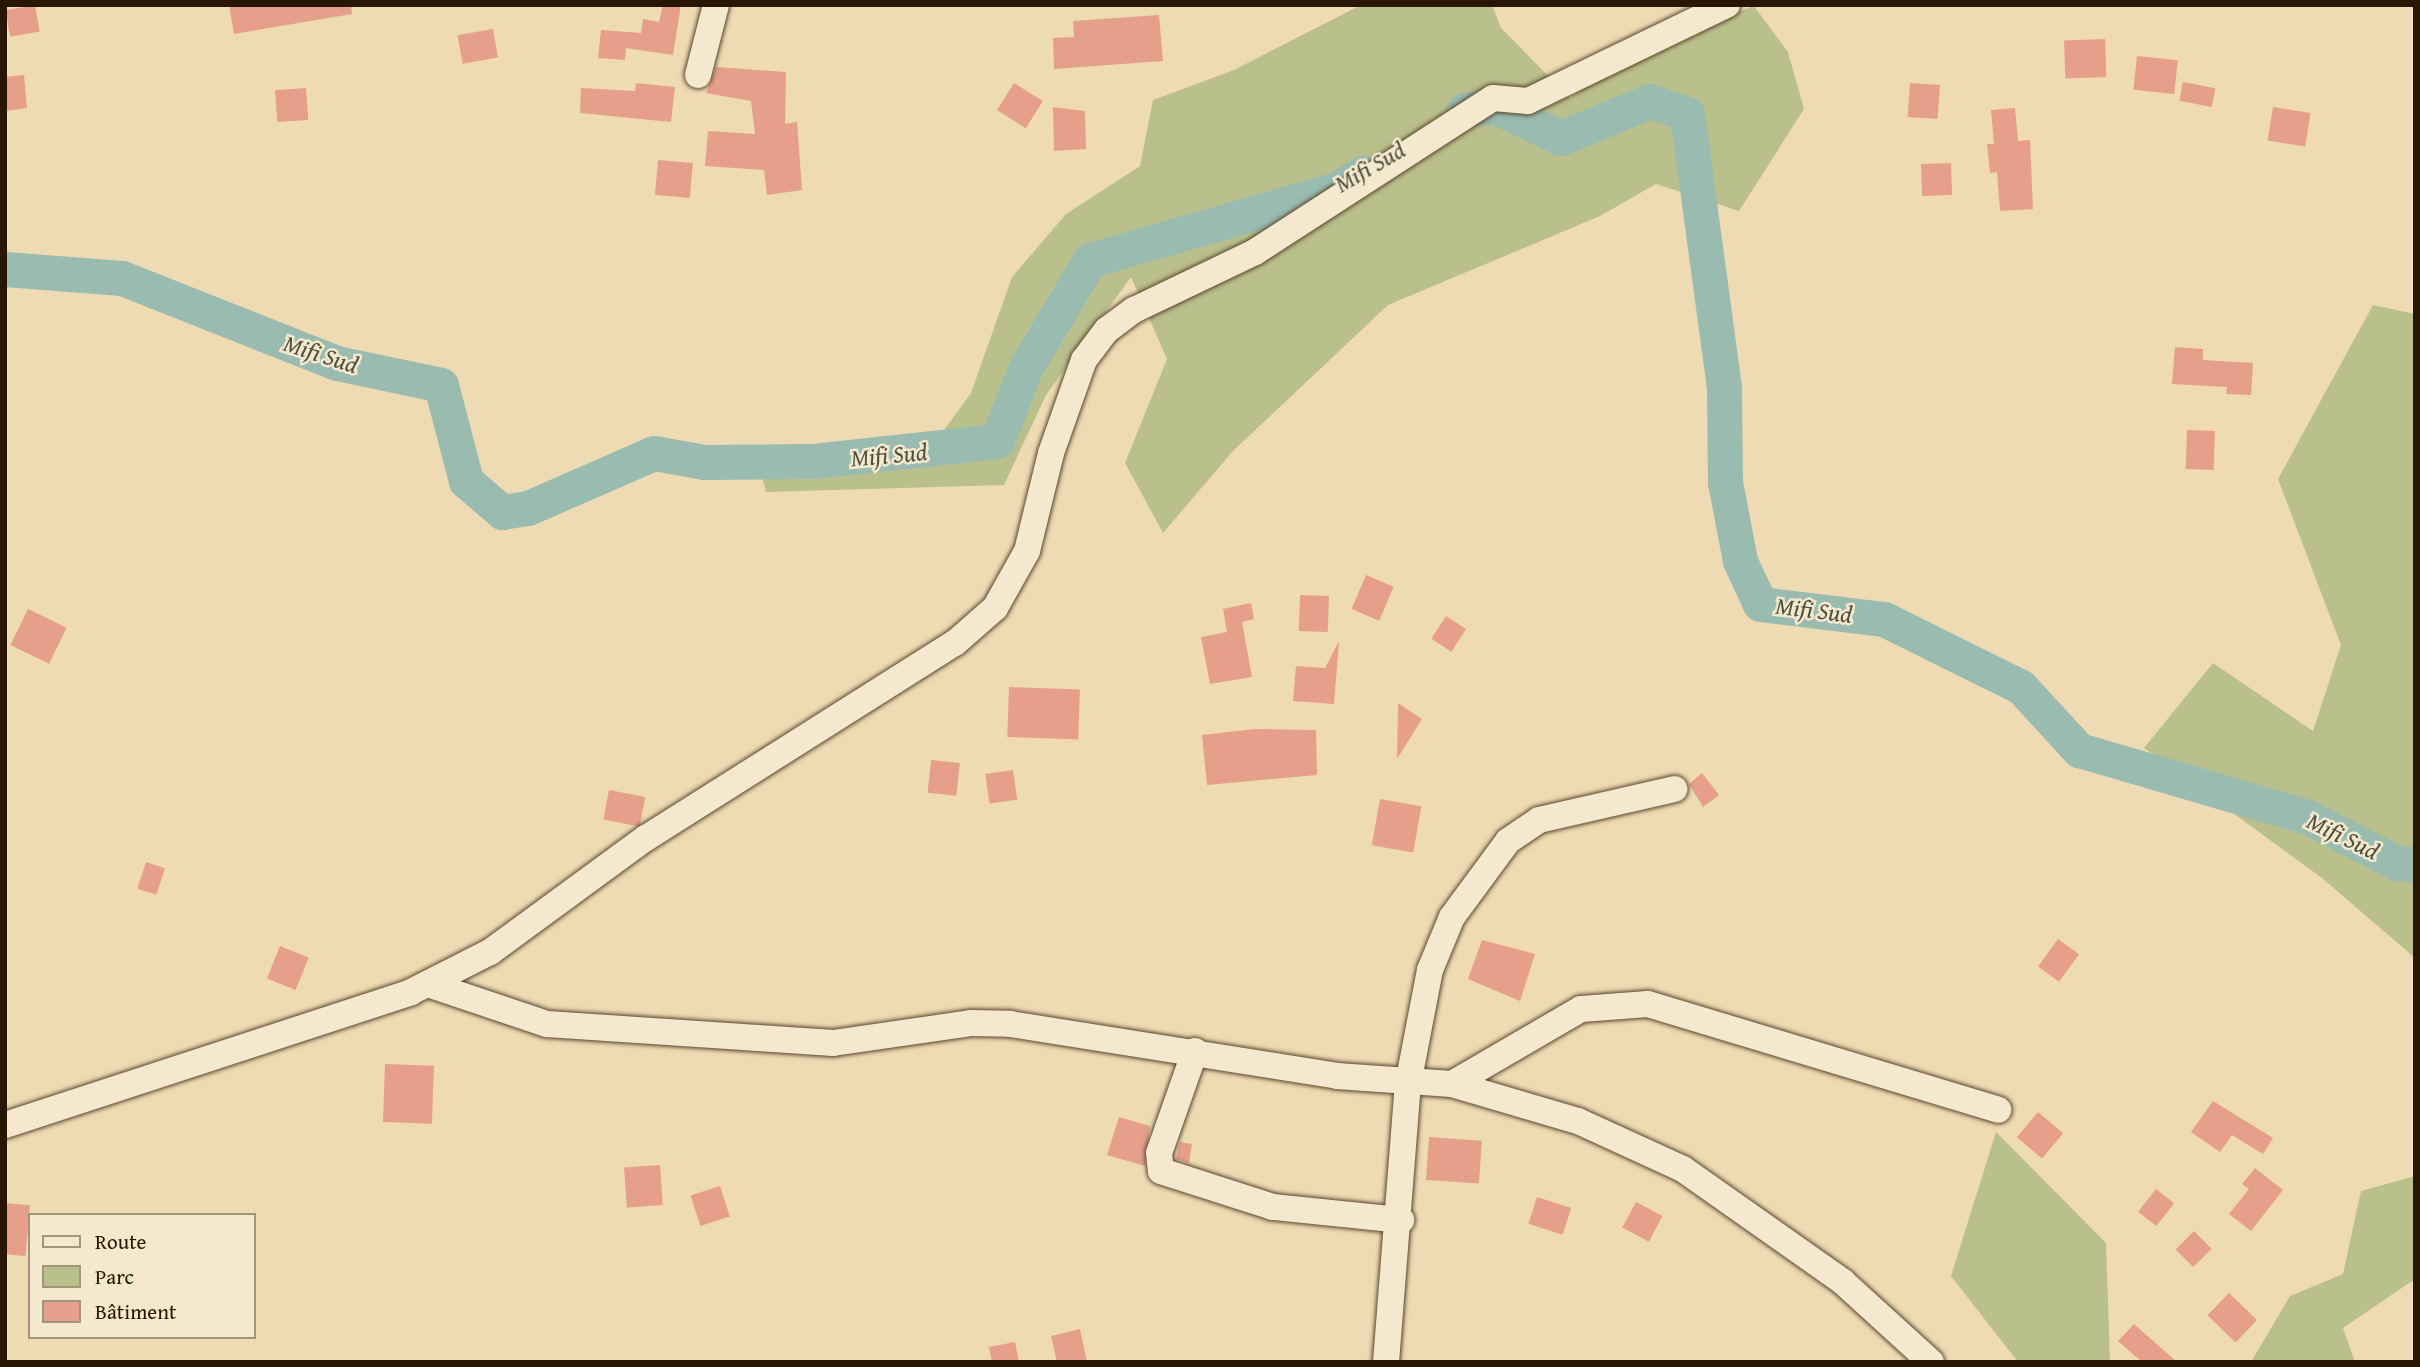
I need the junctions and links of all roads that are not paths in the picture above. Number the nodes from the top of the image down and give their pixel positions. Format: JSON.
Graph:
{"nodes":[{"id":1,"x":716,"y":5,"type":"edge"},
{"id":2,"x":1727,"y":5,"type":"edge"},
{"id":3,"x":698,"y":75,"type":"dead end"},
{"id":4,"x":1674,"y":789,"type":"dead end"},
{"id":5,"x":431,"y":985,"type":"junction"},
{"id":6,"x":1195,"y":1051,"type":"junction"},
{"id":7,"x":1408,"y":1084,"type":"junction"},
{"id":8,"x":1452,"y":1084,"type":"junction"},
{"id":9,"x":1998,"y":1110,"type":"dead end"},
{"id":10,"x":5,"y":1125,"type":"edge"},
{"id":11,"x":1401,"y":1220,"type":"junction"},
{"id":12,"x":1386,"y":1362,"type":"edge"},
{"id":13,"x":1931,"y":1362,"type":"edge"}],
"edges":[{"from":1,"to":3,"type":"street"},
{"from":2,"to":5,"type":"street"},
{"from":4,"to":7,"type":"street"},
{"from":5,"to":6,"type":"street"},
{"from":5,"to":10,"type":"street"},
{"from":6,"to":7,"type":"street"},
{"from":6,"to":11,"type":"street"},
{"from":7,"to":8,"type":"street"},
{"from":7,"to":11,"type":"street"},
{"from":8,"to":9,"type":"street"},
{"from":8,"to":13,"type":"street"},
{"from":11,"to":12,"type":"street"}]}
